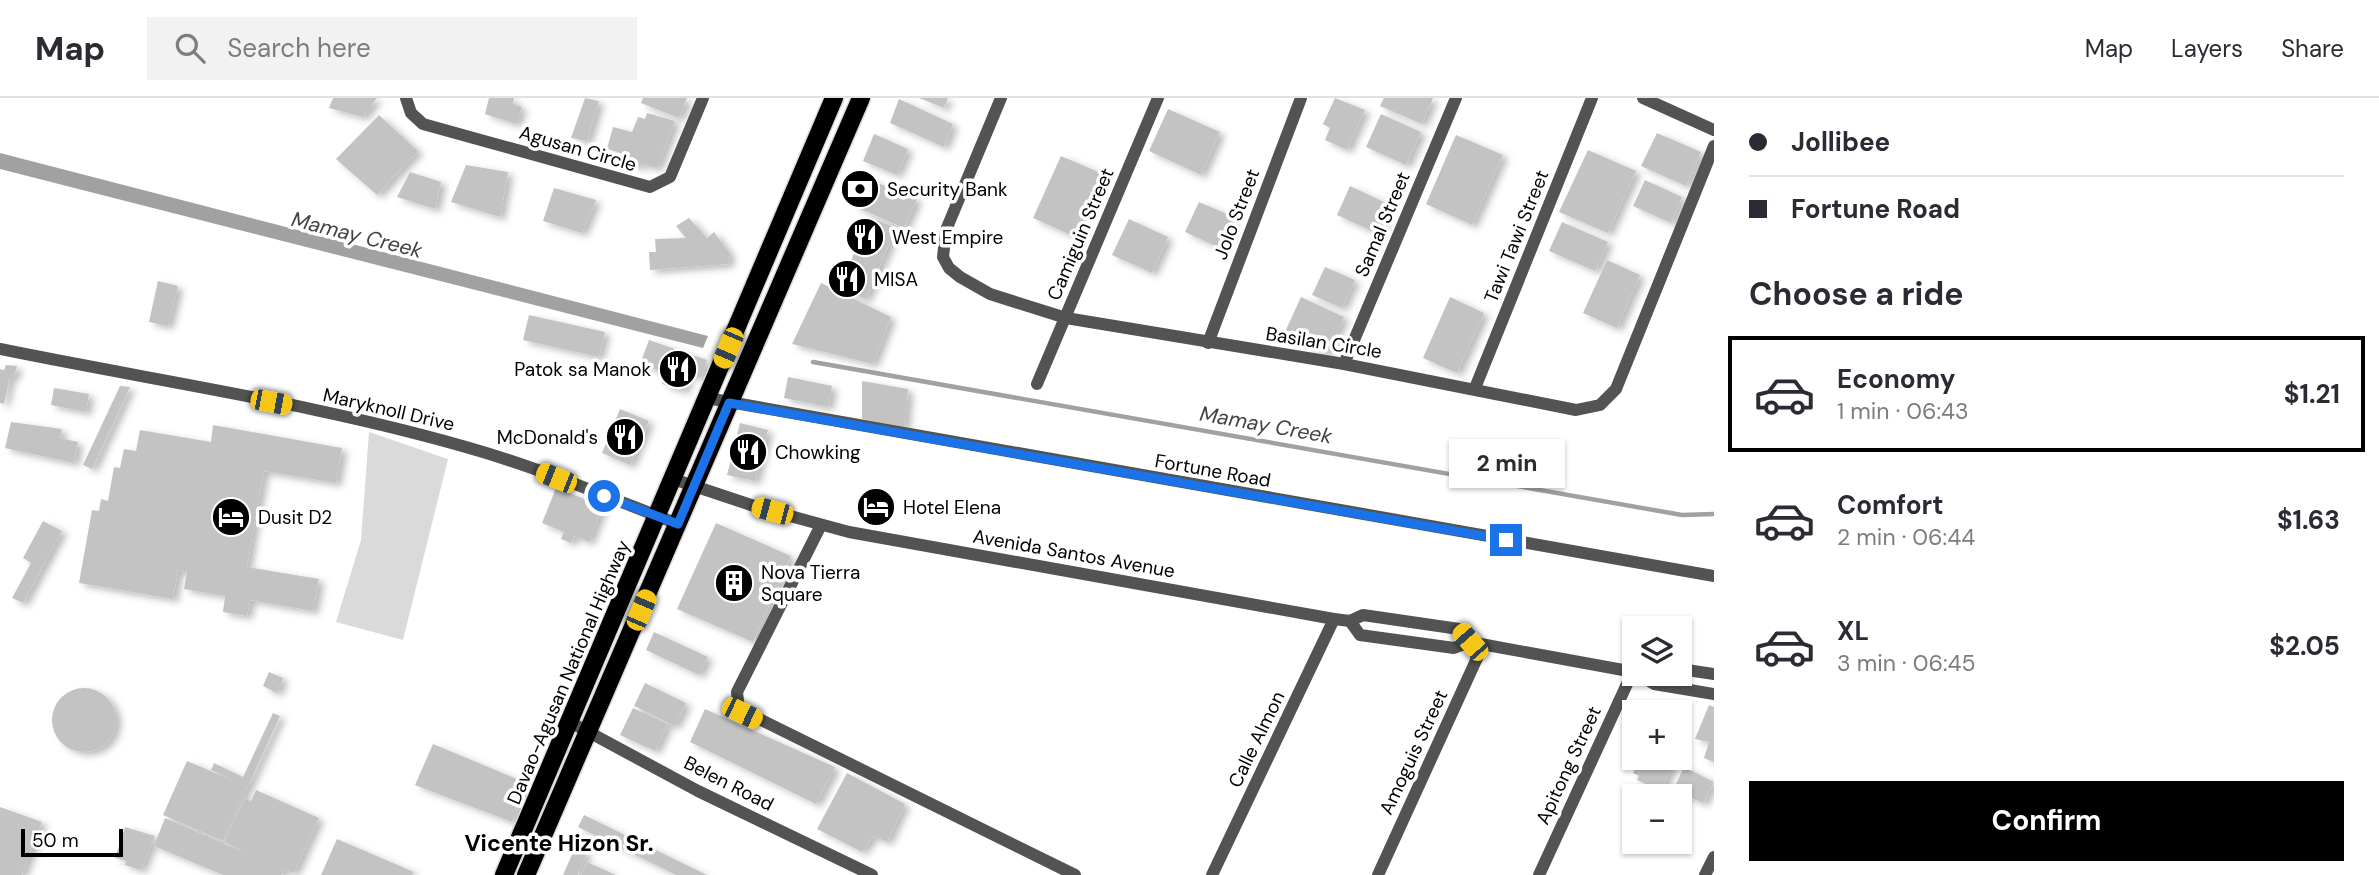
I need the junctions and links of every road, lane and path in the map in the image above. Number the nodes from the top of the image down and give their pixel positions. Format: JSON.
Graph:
{"nodes":[{"id":1,"x":406,"y":98,"type":"edge"},
{"id":2,"x":703,"y":98,"type":"edge"},
{"id":3,"x":834,"y":98,"type":"edge"},
{"id":4,"x":860,"y":98,"type":"edge"},
{"id":5,"x":1001,"y":98,"type":"edge"},
{"id":6,"x":1158,"y":98,"type":"edge"},
{"id":7,"x":1301,"y":98,"type":"edge"},
{"id":8,"x":1456,"y":98,"type":"edge"},
{"id":9,"x":1592,"y":98,"type":"edge"},
{"id":10,"x":1643,"y":98,"type":"edge"},
{"id":11,"x":1714,"y":130,"type":"edge"},
{"id":12,"x":1714,"y":146,"type":"edge"},
{"id":13,"x":1066,"y":318,"type":"junction"},
{"id":14,"x":1208,"y":343,"type":"junction"},
{"id":15,"x":0,"y":349,"type":"edge"},
{"id":16,"x":1344,"y":364,"type":"junction"},
{"id":17,"x":1037,"y":384,"type":"dead end"},
{"id":18,"x":1475,"y":388,"type":"junction"},
{"id":19,"x":707,"y":398,"type":"junction"},
{"id":20,"x":729,"y":403,"type":"junction"},
{"id":21,"x":673,"y":479,"type":"junction"},
{"id":22,"x":694,"y":486,"type":"junction"},
{"id":23,"x":657,"y":516,"type":"junction"},
{"id":24,"x":678,"y":524,"type":"junction"},
{"id":25,"x":821,"y":525,"type":"junction"},
{"id":26,"x":1714,"y":576,"type":"edge"},
{"id":27,"x":622,"y":602,"type":"junction"},
{"id":28,"x":641,"y":610,"type":"junction"},
{"id":29,"x":1334,"y":619,"type":"junction"},
{"id":30,"x":1350,"y":621,"type":"junction"},
{"id":31,"x":1470,"y":642,"type":"junction"},
{"id":32,"x":1483,"y":645,"type":"junction"},
{"id":33,"x":1622,"y":670,"type":"edge"},
{"id":34,"x":1692,"y":671,"type":"edge"},
{"id":35,"x":1714,"y":674,"type":"edge"},
{"id":36,"x":1628,"y":686,"type":"edge"},
{"id":37,"x":1666,"y":686,"type":"edge"},
{"id":38,"x":1714,"y":694,"type":"edge"},
{"id":39,"x":570,"y":722,"type":"junction"},
{"id":40,"x":588,"y":732,"type":"junction"},
{"id":41,"x":1714,"y":857,"type":"edge"},
{"id":42,"x":504,"y":875,"type":"edge"},
{"id":43,"x":526,"y":875,"type":"edge"},
{"id":44,"x":872,"y":875,"type":"edge"},
{"id":45,"x":1075,"y":875,"type":"edge"},
{"id":46,"x":1212,"y":875,"type":"edge"},
{"id":47,"x":1378,"y":875,"type":"edge"},
{"id":48,"x":1539,"y":875,"type":"edge"},
{"id":49,"x":1705,"y":875,"type":"edge"}],
"edges":[{"from":1,"to":2,"type":"street","name":"Agusan Circle"},
{"from":3,"to":19,"type":"main road","name":"Davao-Agusan National Highway"},
{"from":4,"to":20,"type":"main road"},
{"from":5,"to":13,"type":"street","name":"Basilan Circle"},
{"from":6,"to":13,"type":"street","name":"Camiguin Street"},
{"from":7,"to":14,"type":"street","name":"Jolo Street"},
{"from":8,"to":16,"type":"street","name":"Samal Street"},
{"from":9,"to":18,"type":"street","name":"Tawi Tawi Street"},
{"from":10,"to":11,"type":"street"},
{"from":12,"to":18,"type":"street","name":"Basilan Circle"},
{"from":13,"to":14,"type":"street","name":"Basilan Circle"},
{"from":13,"to":17,"type":"street","name":"Camiguin Street"},
{"from":14,"to":16,"type":"street","name":"Basilan Circle"},
{"from":15,"to":23,"type":"street","name":"Maryknoll Drive"},
{"from":16,"to":18,"type":"street","name":"Basilan Circle"},
{"from":19,"to":20,"type":"street","name":"Fortune Road"},
{"from":19,"to":21,"type":"main road","name":"Davao-Agusan National Highway"},
{"from":20,"to":22,"type":"main road"},
{"from":20,"to":26,"type":"street","name":"Fortune Road"},
{"from":21,"to":22,"type":"street","name":"Avenida Santos Avenue"},
{"from":21,"to":23,"type":"main road","name":"Davao-Agusan National Highway"},
{"from":22,"to":24,"type":"main road"},
{"from":22,"to":25,"type":"street","name":"Avenida Santos Avenue"},
{"from":23,"to":24,"type":"street","name":"Maryknoll Drive"},
{"from":23,"to":27,"type":"main road","name":"Davao-Agusan National Highway"},
{"from":24,"to":28,"type":"main road"},
{"from":25,"to":29,"type":"street","name":"Avenida Santos Avenue"},
{"from":25,"to":45,"type":"street"},
{"from":27,"to":28,"type":"main road"},
{"from":27,"to":39,"type":"main road","name":"Davao-Agusan National Highway"},
{"from":28,"to":40,"type":"main road"},
{"from":29,"to":30,"type":"street","name":"Avenida Santos Avenue"},
{"from":29,"to":46,"type":"street","name":"Calle Almon"},
{"from":30,"to":31,"type":"street","name":"Avenida Santos Avenue"},
{"from":30,"to":31,"type":"street","name":"Avenida Santos Avenue"},
{"from":31,"to":32,"type":"street","name":"Avenida Santos Avenue"},
{"from":32,"to":33,"type":"street","name":"Avenida Santos Avenue"},
{"from":32,"to":47,"type":"street","name":"Amoguis Street"},
{"from":34,"to":35,"type":"street"},
{"from":36,"to":48,"type":"street","name":"Apitong Street"},
{"from":37,"to":38,"type":"street","name":"Avenida Santos Avenue"},
{"from":39,"to":40,"type":"street","name":"Belen Road"},
{"from":39,"to":42,"type":"main road","name":"Davao-Agusan National Highway"},
{"from":40,"to":43,"type":"main road"},
{"from":40,"to":44,"type":"street","name":"Belen Road"},
{"from":41,"to":49,"type":"street"}]}
